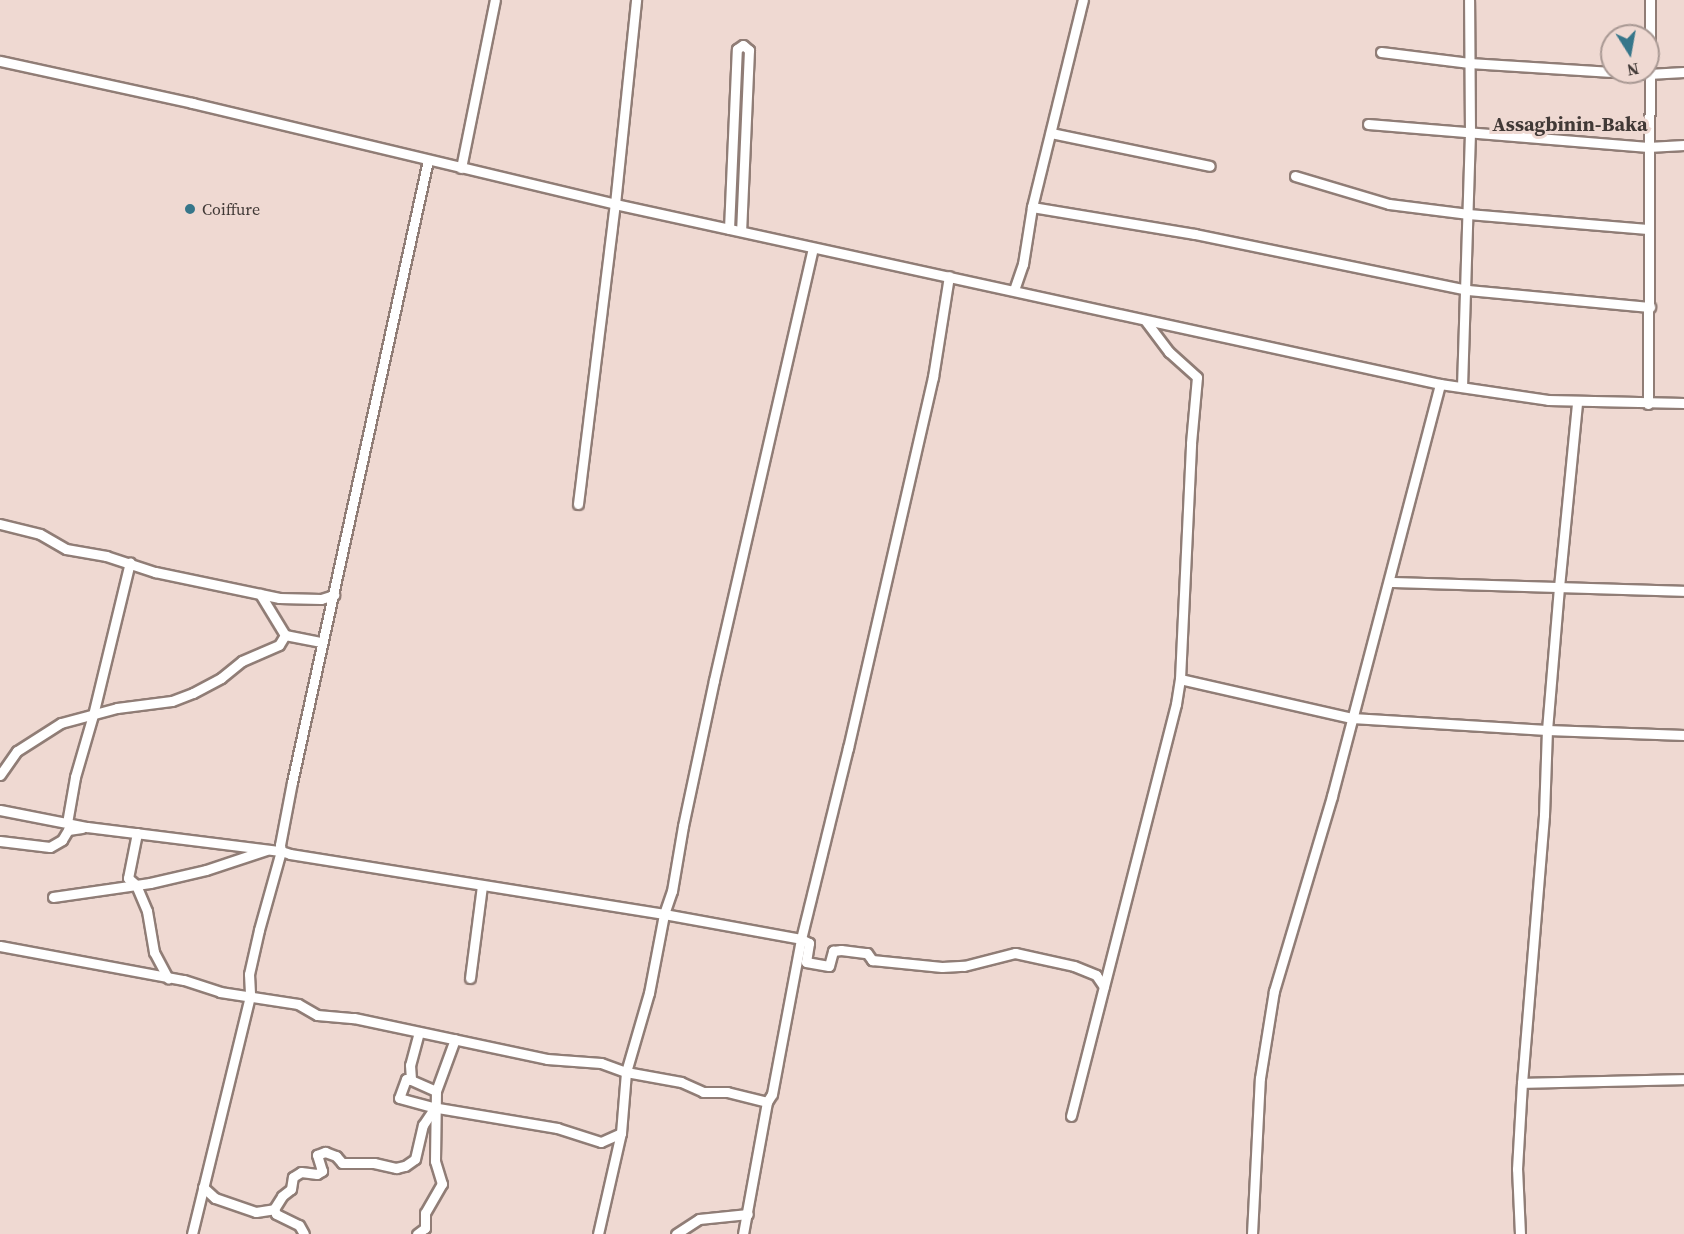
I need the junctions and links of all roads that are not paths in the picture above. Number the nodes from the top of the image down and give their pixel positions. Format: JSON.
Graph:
{"nodes":[{"id":1,"x":495,"y":0,"type":"edge"},
{"id":2,"x":636,"y":0,"type":"edge"},
{"id":3,"x":1083,"y":0,"type":"edge"},
{"id":4,"x":1469,"y":0,"type":"edge"},
{"id":5,"x":1650,"y":0,"type":"edge"},
{"id":6,"x":1649,"y":24,"type":"edge"},
{"id":7,"x":1382,"y":52,"type":"dead end"},
{"id":8,"x":0,"y":61,"type":"edge"},
{"id":9,"x":1469,"y":63,"type":"junction"},
{"id":10,"x":1600,"y":71,"type":"edge"},
{"id":11,"x":1684,"y":72,"type":"edge"},
{"id":12,"x":1660,"y":73,"type":"edge"},
{"id":13,"x":1648,"y":84,"type":"edge"},
{"id":14,"x":1368,"y":124,"type":"dead end"},
{"id":15,"x":1051,"y":133,"type":"junction"},
{"id":16,"x":1470,"y":133,"type":"junction"},
{"id":17,"x":1684,"y":145,"type":"edge"},
{"id":18,"x":1648,"y":147,"type":"junction"},
{"id":19,"x":428,"y":160,"type":"junction"},
{"id":20,"x":1210,"y":166,"type":"dead end"},
{"id":21,"x":461,"y":168,"type":"junction"},
{"id":22,"x":1295,"y":176,"type":"dead end"},
{"id":23,"x":615,"y":204,"type":"junction"},
{"id":24,"x":1032,"y":207,"type":"junction"},
{"id":25,"x":1468,"y":214,"type":"junction"},
{"id":26,"x":729,"y":229,"type":"junction"},
{"id":27,"x":1647,"y":229,"type":"junction"},
{"id":28,"x":741,"y":231,"type":"junction"},
{"id":29,"x":813,"y":248,"type":"junction"},
{"id":30,"x":949,"y":276,"type":"junction"},
{"id":31,"x":1014,"y":290,"type":"junction"},
{"id":32,"x":1467,"y":290,"type":"junction"},
{"id":33,"x":1650,"y":307,"type":"junction"},
{"id":34,"x":1146,"y":321,"type":"junction"},
{"id":35,"x":1440,"y":384,"type":"junction"},
{"id":36,"x":1462,"y":387,"type":"junction"},
{"id":37,"x":1577,"y":402,"type":"junction"},
{"id":38,"x":1648,"y":404,"type":"junction"},
{"id":39,"x":1684,"y":404,"type":"edge"},
{"id":40,"x":578,"y":504,"type":"dead end"},
{"id":41,"x":0,"y":524,"type":"edge"},
{"id":42,"x":130,"y":562,"type":"junction"},
{"id":43,"x":1389,"y":582,"type":"junction"},
{"id":44,"x":1558,"y":587,"type":"junction"},
{"id":45,"x":1684,"y":591,"type":"edge"},
{"id":46,"x":260,"y":594,"type":"junction"},
{"id":47,"x":334,"y":595,"type":"junction"},
{"id":48,"x":285,"y":635,"type":"junction"},
{"id":49,"x":321,"y":642,"type":"junction"},
{"id":50,"x":1180,"y":679,"type":"junction"},
{"id":51,"x":93,"y":715,"type":"junction"},
{"id":52,"x":1352,"y":718,"type":"junction"},
{"id":53,"x":1547,"y":730,"type":"junction"},
{"id":54,"x":1684,"y":735,"type":"edge"},
{"id":55,"x":0,"y":775,"type":"edge"},
{"id":56,"x":0,"y":810,"type":"edge"},
{"id":57,"x":67,"y":823,"type":"junction"},
{"id":58,"x":87,"y":827,"type":"junction"},
{"id":59,"x":137,"y":833,"type":"junction"},
{"id":60,"x":0,"y":841,"type":"edge"},
{"id":61,"x":268,"y":850,"type":"junction"},
{"id":62,"x":281,"y":851,"type":"junction"},
{"id":63,"x":135,"y":885,"type":"junction"},
{"id":64,"x":482,"y":886,"type":"junction"},
{"id":65,"x":53,"y":897,"type":"dead end"},
{"id":66,"x":664,"y":914,"type":"junction"},
{"id":67,"x":801,"y":939,"type":"junction"},
{"id":68,"x":0,"y":946,"type":"edge"},
{"id":69,"x":168,"y":978,"type":"junction"},
{"id":70,"x":470,"y":978,"type":"dead end"},
{"id":71,"x":1104,"y":987,"type":"junction"},
{"id":72,"x":250,"y":996,"type":"junction"},
{"id":73,"x":419,"y":1032,"type":"junction"},
{"id":74,"x":455,"y":1039,"type":"junction"},
{"id":75,"x":626,"y":1072,"type":"junction"},
{"id":76,"x":1684,"y":1079,"type":"edge"},
{"id":77,"x":411,"y":1080,"type":"junction"},
{"id":78,"x":1522,"y":1083,"type":"junction"},
{"id":79,"x":435,"y":1091,"type":"junction"},
{"id":80,"x":767,"y":1102,"type":"junction"},
{"id":81,"x":435,"y":1107,"type":"junction"},
{"id":82,"x":1071,"y":1116,"type":"dead end"},
{"id":83,"x":621,"y":1133,"type":"junction"},
{"id":84,"x":203,"y":1187,"type":"junction"},
{"id":85,"x":273,"y":1209,"type":"junction"},
{"id":86,"x":748,"y":1214,"type":"junction"},
{"id":87,"x":192,"y":1234,"type":"edge"},
{"id":88,"x":304,"y":1234,"type":"edge"},
{"id":89,"x":417,"y":1234,"type":"edge"},
{"id":90,"x":598,"y":1234,"type":"edge"},
{"id":91,"x":676,"y":1234,"type":"edge"},
{"id":92,"x":743,"y":1234,"type":"edge"},
{"id":93,"x":1252,"y":1234,"type":"edge"},
{"id":94,"x":1520,"y":1234,"type":"edge"}],
"edges":[{"from":1,"to":21,"type":"street"},
{"from":2,"to":23,"type":"street"},
{"from":3,"to":15,"type":"street"},
{"from":4,"to":9,"type":"street"},
{"from":5,"to":6,"type":"street"},
{"from":7,"to":9,"type":"street"},
{"from":8,"to":19,"type":"street"},
{"from":9,"to":10,"type":"street"},
{"from":9,"to":16,"type":"street"},
{"from":11,"to":12,"type":"street"},
{"from":13,"to":18,"type":"street"},
{"from":14,"to":16,"type":"street"},
{"from":15,"to":20,"type":"street"},
{"from":15,"to":24,"type":"street"},
{"from":16,"to":18,"type":"street"},
{"from":16,"to":25,"type":"street"},
{"from":17,"to":18,"type":"street"},
{"from":18,"to":27,"type":"street"},
{"from":19,"to":21,"type":"street"},
{"from":19,"to":47,"type":"street"},
{"from":21,"to":23,"type":"street"},
{"from":22,"to":25,"type":"street"},
{"from":23,"to":26,"type":"street"},
{"from":23,"to":40,"type":"street"},
{"from":24,"to":31,"type":"street"},
{"from":24,"to":32,"type":"street"},
{"from":25,"to":27,"type":"street"},
{"from":25,"to":32,"type":"street"},
{"from":26,"to":28,"type":"street"},
{"from":26,"to":28,"type":"street"},
{"from":27,"to":33,"type":"street"},
{"from":28,"to":29,"type":"street"},
{"from":29,"to":30,"type":"street"},
{"from":29,"to":66,"type":"street"},
{"from":30,"to":31,"type":"street"},
{"from":30,"to":67,"type":"street"},
{"from":31,"to":34,"type":"street"},
{"from":32,"to":33,"type":"street"},
{"from":32,"to":36,"type":"street"},
{"from":33,"to":38,"type":"street"},
{"from":34,"to":35,"type":"street"},
{"from":34,"to":50,"type":"street"},
{"from":35,"to":36,"type":"street"},
{"from":35,"to":43,"type":"street"},
{"from":36,"to":37,"type":"street"},
{"from":37,"to":38,"type":"street"},
{"from":37,"to":44,"type":"street"},
{"from":38,"to":39,"type":"street"},
{"from":41,"to":42,"type":"street"},
{"from":42,"to":46,"type":"street"},
{"from":42,"to":51,"type":"street"},
{"from":43,"to":44,"type":"street"},
{"from":43,"to":52,"type":"street"},
{"from":44,"to":45,"type":"street"},
{"from":44,"to":53,"type":"street"},
{"from":46,"to":47,"type":"street"},
{"from":46,"to":48,"type":"street"},
{"from":47,"to":49,"type":"street"},
{"from":48,"to":49,"type":"street"},
{"from":48,"to":51,"type":"street"},
{"from":49,"to":62,"type":"street"},
{"from":50,"to":52,"type":"street"},
{"from":50,"to":71,"type":"street"},
{"from":51,"to":55,"type":"street"},
{"from":51,"to":57,"type":"street"},
{"from":52,"to":53,"type":"street"},
{"from":52,"to":93,"type":"street"},
{"from":53,"to":54,"type":"street"},
{"from":53,"to":78,"type":"street"},
{"from":56,"to":57,"type":"street"},
{"from":57,"to":58,"type":"street"},
{"from":58,"to":59,"type":"street"},
{"from":58,"to":60,"type":"street"},
{"from":59,"to":61,"type":"street"},
{"from":59,"to":63,"type":"street"},
{"from":61,"to":62,"type":"street"},
{"from":61,"to":63,"type":"street"},
{"from":62,"to":64,"type":"street"},
{"from":62,"to":72,"type":"street"},
{"from":63,"to":65,"type":"street"},
{"from":63,"to":69,"type":"street"},
{"from":64,"to":66,"type":"street"},
{"from":64,"to":70,"type":"street"},
{"from":66,"to":67,"type":"street"},
{"from":66,"to":75,"type":"street"},
{"from":67,"to":71,"type":"street"},
{"from":67,"to":80,"type":"street"},
{"from":68,"to":69,"type":"street"},
{"from":69,"to":72,"type":"street"},
{"from":71,"to":82,"type":"street"},
{"from":72,"to":73,"type":"street"},
{"from":72,"to":84,"type":"street"},
{"from":73,"to":74,"type":"street"},
{"from":73,"to":77,"type":"street"},
{"from":74,"to":75,"type":"street"},
{"from":74,"to":79,"type":"street"},
{"from":75,"to":80,"type":"street"},
{"from":75,"to":83,"type":"street"},
{"from":76,"to":78,"type":"street"},
{"from":77,"to":79,"type":"street"},
{"from":77,"to":81,"type":"street"},
{"from":78,"to":94,"type":"street"},
{"from":79,"to":81,"type":"street"},
{"from":80,"to":86,"type":"street"},
{"from":81,"to":83,"type":"street"},
{"from":81,"to":85,"type":"street"},
{"from":81,"to":89,"type":"street"},
{"from":83,"to":90,"type":"street"},
{"from":84,"to":85,"type":"street"},
{"from":84,"to":87,"type":"street"},
{"from":85,"to":88,"type":"street"},
{"from":86,"to":91,"type":"street"},
{"from":86,"to":92,"type":"street"}]}
